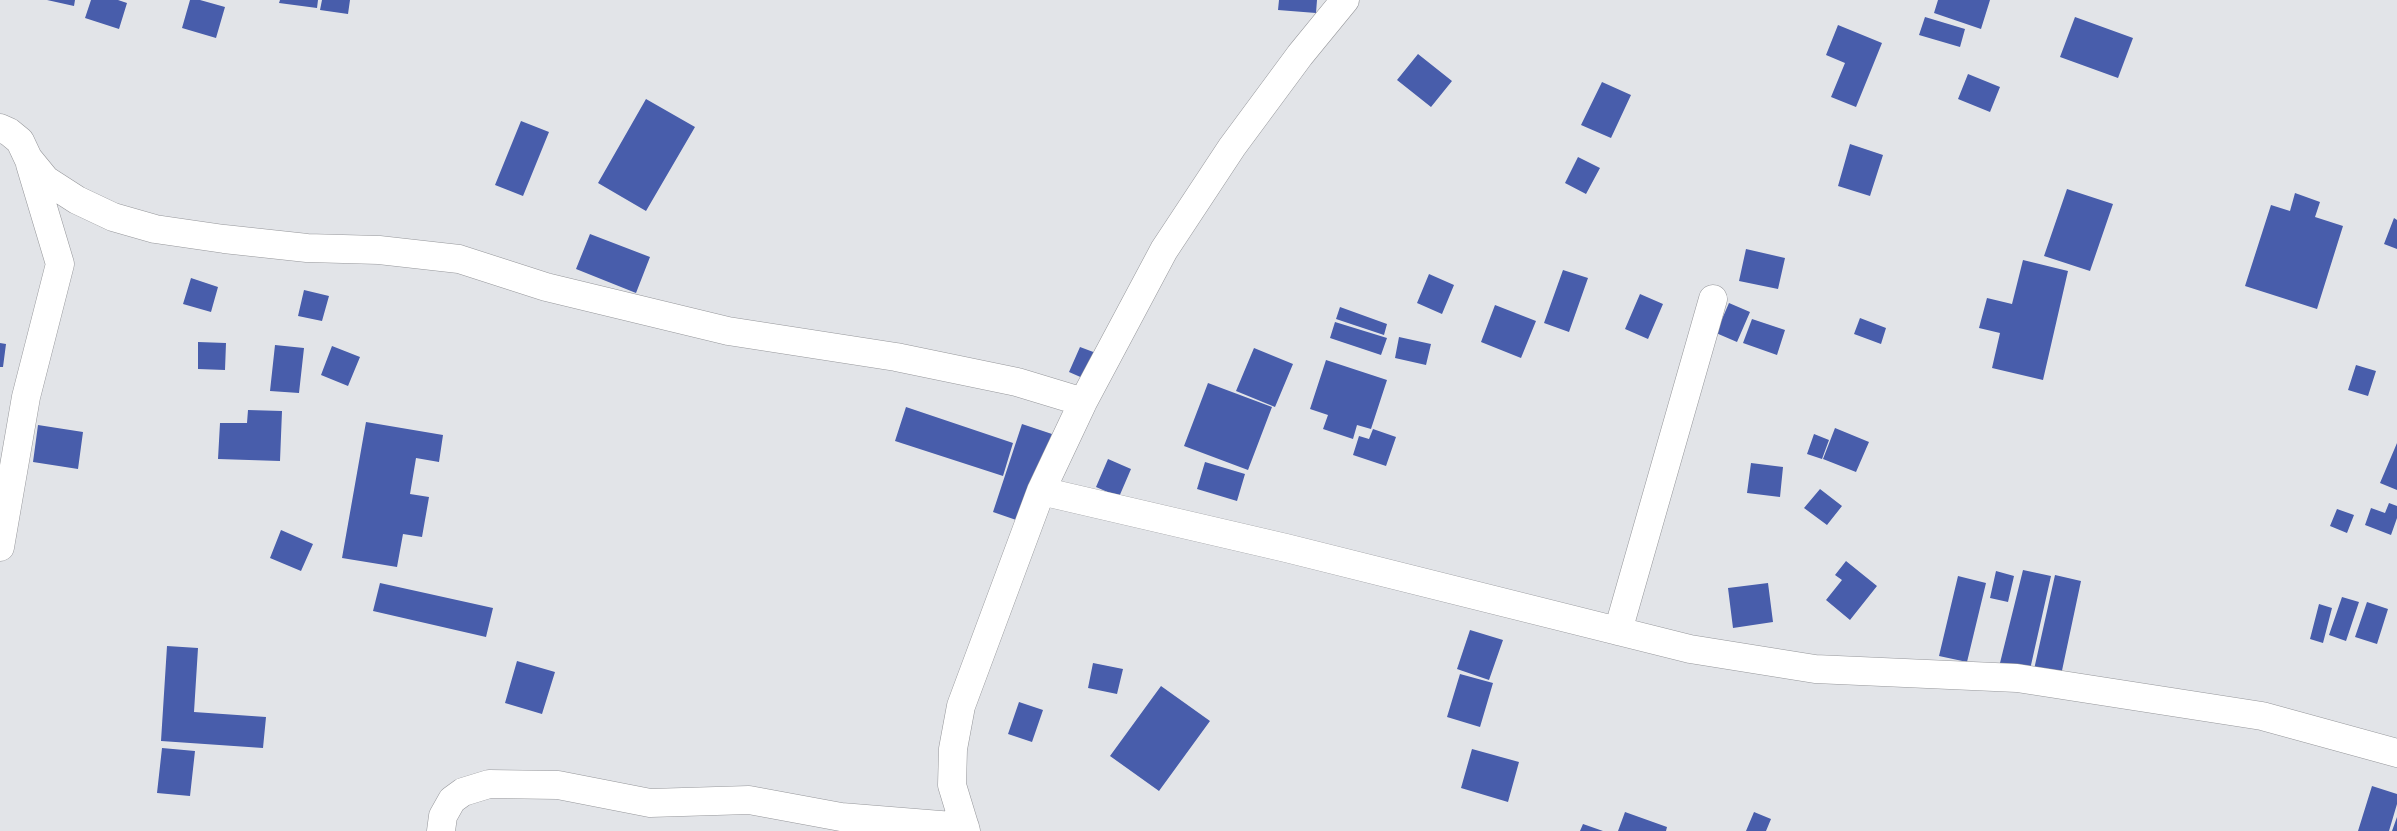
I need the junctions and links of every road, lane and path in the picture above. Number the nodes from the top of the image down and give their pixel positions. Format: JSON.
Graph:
{"nodes":[{"id":1,"x":1345,"y":0,"type":"edge"},
{"id":2,"x":0,"y":128,"type":"edge"},
{"id":3,"x":28,"y":158,"type":"junction"},
{"id":4,"x":1713,"y":299,"type":"dead end"},
{"id":5,"x":1083,"y":402,"type":"junction"},
{"id":6,"x":1040,"y":491,"type":"junction"},
{"id":7,"x":0,"y":546,"type":"edge"},
{"id":8,"x":1618,"y":631,"type":"junction"},
{"id":9,"x":2397,"y":753,"type":"edge"},
{"id":10,"x":965,"y":829,"type":"edge"},
{"id":11,"x":441,"y":831,"type":"edge"}],
"edges":[{"from":1,"to":5,"type":"street"},
{"from":2,"to":3,"type":"street"},
{"from":3,"to":5,"type":"street"},
{"from":3,"to":7,"type":"street"},
{"from":4,"to":8,"type":"street"},
{"from":5,"to":6,"type":"street"},
{"from":6,"to":8,"type":"street"},
{"from":6,"to":10,"type":"street"},
{"from":8,"to":9,"type":"street"},
{"from":10,"to":11,"type":"street"}]}
